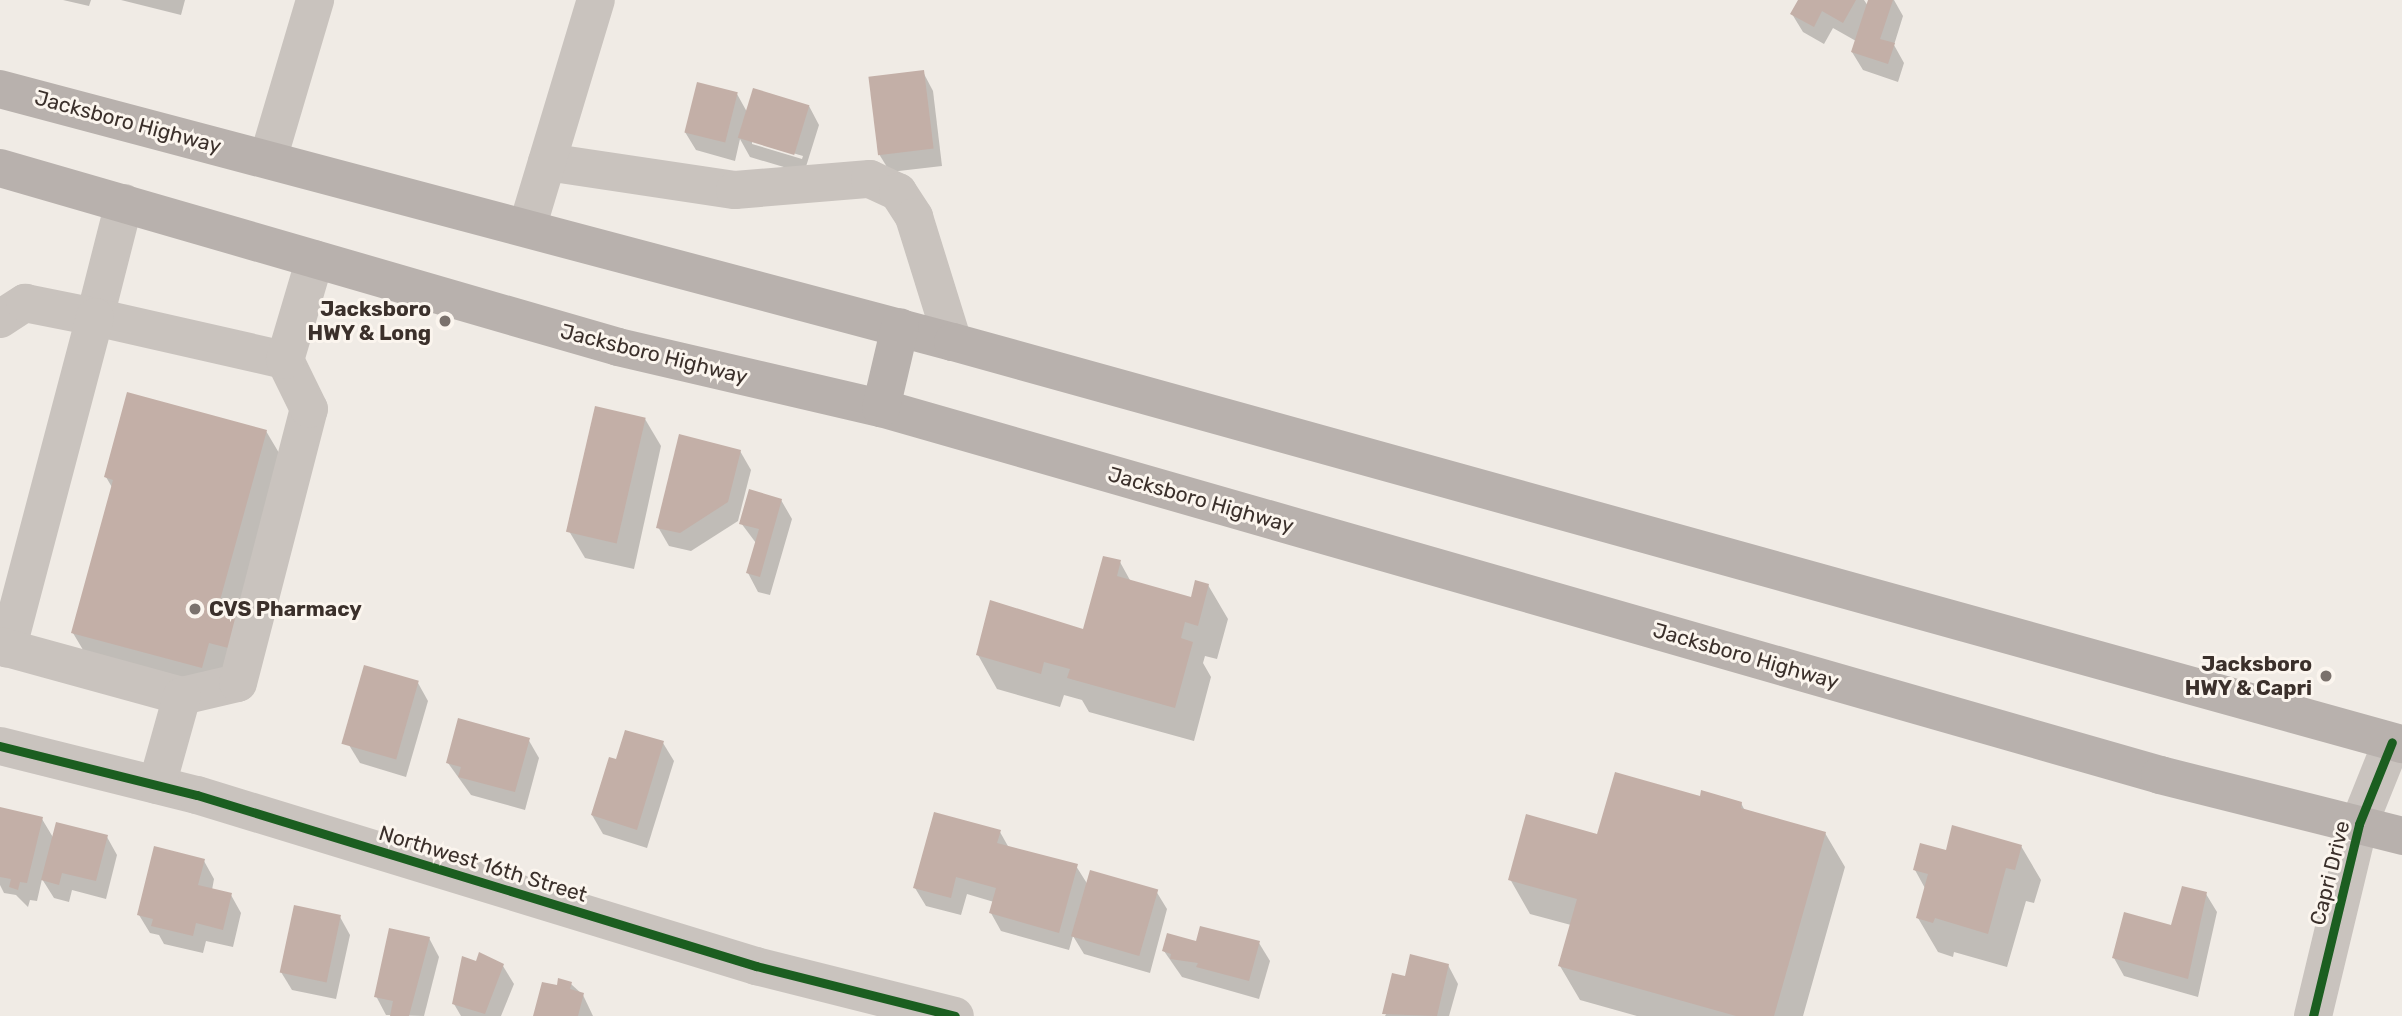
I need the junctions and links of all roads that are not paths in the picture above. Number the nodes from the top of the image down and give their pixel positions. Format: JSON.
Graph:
{"nodes":[{"id":1,"x":315,"y":0,"type":"edge"},
{"id":2,"x":596,"y":0,"type":"edge"},
{"id":3,"x":0,"y":89,"type":"edge"},
{"id":4,"x":268,"y":159,"type":"junction"},
{"id":5,"x":547,"y":162,"type":"junction"},
{"id":6,"x":0,"y":168,"type":"edge"},
{"id":7,"x":124,"y":203,"type":"junction"},
{"id":8,"x":527,"y":228,"type":"junction"},
{"id":9,"x":315,"y":259,"type":"junction"},
{"id":10,"x":95,"y":317,"type":"junction"},
{"id":11,"x":0,"y":319,"type":"edge"},
{"id":12,"x":900,"y":327,"type":"junction"},
{"id":13,"x":953,"y":342,"type":"junction"},
{"id":14,"x":285,"y":360,"type":"junction"},
{"id":15,"x":881,"y":408,"type":"junction"},
{"id":16,"x":3,"y":647,"type":"edge"},
{"id":17,"x":182,"y":696,"type":"junction"},
{"id":18,"x":2397,"y":743,"type":"edge"},
{"id":19,"x":0,"y":746,"type":"edge"},
{"id":20,"x":156,"y":785,"type":"junction"},
{"id":21,"x":2360,"y":824,"type":"junction"},
{"id":22,"x":2402,"y":836,"type":"edge"},
{"id":23,"x":954,"y":1016,"type":"edge"},
{"id":24,"x":2313,"y":1016,"type":"edge"}],
"edges":[{"from":1,"to":4,"type":"street"},
{"from":2,"to":5,"type":"street"},
{"from":3,"to":4,"type":"main road","name":"Jacksboro Highway"},
{"from":4,"to":8,"type":"main road","name":"Jacksboro Highway"},
{"from":5,"to":8,"type":"street"},
{"from":5,"to":13,"type":"street"},
{"from":6,"to":7,"type":"main road","name":"Jacksboro Highway"},
{"from":7,"to":9,"type":"main road","name":"Jacksboro Highway"},
{"from":7,"to":10,"type":"street"},
{"from":8,"to":12,"type":"main road","name":"Jacksboro Highway"},
{"from":9,"to":14,"type":"street"},
{"from":9,"to":15,"type":"main road","name":"Jacksboro Highway"},
{"from":10,"to":11,"type":"street"},
{"from":10,"to":14,"type":"street"},
{"from":10,"to":16,"type":"street"},
{"from":12,"to":13,"type":"main road","name":"Jacksboro Highway"},
{"from":12,"to":15,"type":"main road"},
{"from":13,"to":18,"type":"main road","name":"Jacksboro Highway"},
{"from":14,"to":17,"type":"street"},
{"from":15,"to":21,"type":"main road","name":"Jacksboro Highway"},
{"from":16,"to":17,"type":"street"},
{"from":17,"to":20,"type":"street"},
{"from":18,"to":21,"type":"street","name":"Capri Drive"},
{"from":19,"to":20,"type":"street","name":"Northwest 16th Street"},
{"from":20,"to":23,"type":"street","name":"Northwest 16th Street"},
{"from":21,"to":22,"type":"main road","name":"Jacksboro Highway"},
{"from":21,"to":24,"type":"street","name":"Capri Drive"}]}
